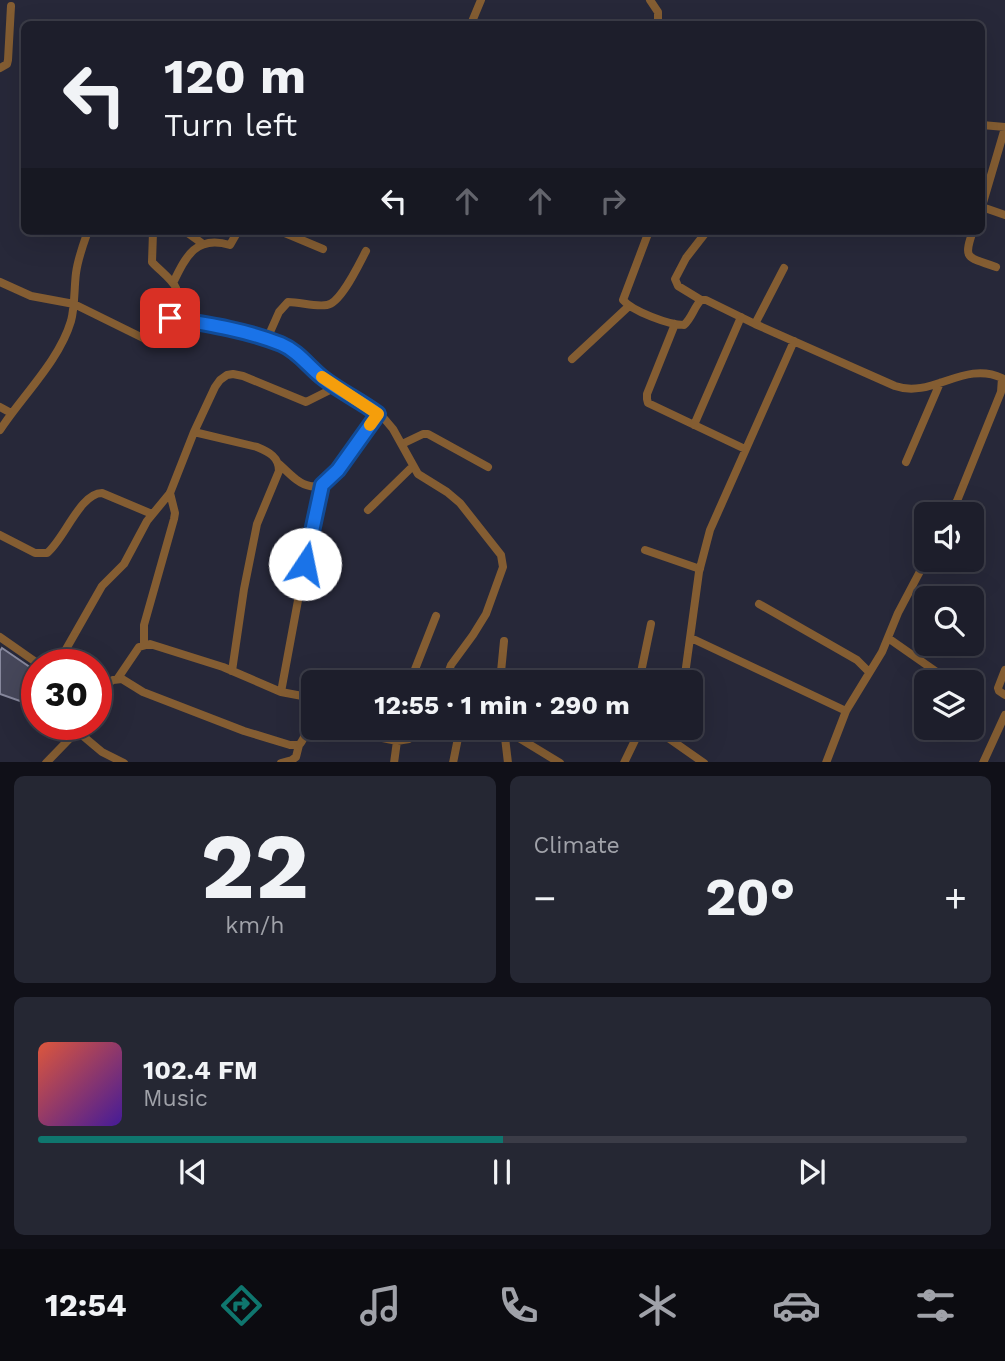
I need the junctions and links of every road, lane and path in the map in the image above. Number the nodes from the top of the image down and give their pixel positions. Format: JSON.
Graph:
{"nodes":[{"id":1,"x":481,"y":0,"type":"edge"},
{"id":2,"x":650,"y":0,"type":"edge"},
{"id":3,"x":12,"y":6,"type":"dead end"},
{"id":4,"x":472,"y":21,"type":"edge"},
{"id":5,"x":659,"y":21,"type":"edge"},
{"id":6,"x":0,"y":68,"type":"edge"},
{"id":7,"x":985,"y":125,"type":"edge"},
{"id":8,"x":1005,"y":127,"type":"edge"},
{"id":9,"x":985,"y":196,"type":"edge"},
{"id":10,"x":985,"y":207,"type":"edge"},
{"id":11,"x":1005,"y":215,"type":"edge"},
{"id":12,"x":87,"y":235,"type":"edge"},
{"id":13,"x":153,"y":235,"type":"edge"},
{"id":14,"x":191,"y":235,"type":"edge"},
{"id":15,"x":236,"y":235,"type":"edge"},
{"id":16,"x":290,"y":235,"type":"edge"},
{"id":17,"x":647,"y":235,"type":"edge"},
{"id":18,"x":703,"y":235,"type":"edge"},
{"id":19,"x":971,"y":235,"type":"edge"},
{"id":20,"x":203,"y":244,"type":"junction"},
{"id":21,"x":323,"y":249,"type":"dead end"},
{"id":22,"x":366,"y":251,"type":"dead end"},
{"id":23,"x":996,"y":267,"type":"dead end"},
{"id":24,"x":784,"y":268,"type":"dead end"},
{"id":25,"x":0,"y":282,"type":"edge"},
{"id":26,"x":173,"y":283,"type":"junction"},
{"id":27,"x":701,"y":300,"type":"junction"},
{"id":28,"x":74,"y":304,"type":"junction"},
{"id":29,"x":629,"y":306,"type":"junction"},
{"id":30,"x":741,"y":317,"type":"junction"},
{"id":31,"x":170,"y":318,"type":"junction"},
{"id":32,"x":675,"y":324,"type":"junction"},
{"id":33,"x":755,"y":324,"type":"junction"},
{"id":34,"x":267,"y":339,"type":"junction"},
{"id":35,"x":794,"y":341,"type":"junction"},
{"id":36,"x":572,"y":359,"type":"dead end"},
{"id":37,"x":1004,"y":378,"type":"edge"},
{"id":38,"x":940,"y":383,"type":"junction"},
{"id":39,"x":336,"y":387,"type":"junction"},
{"id":40,"x":0,"y":407,"type":"edge"},
{"id":41,"x":11,"y":413,"type":"junction"},
{"id":42,"x":378,"y":414,"type":"junction"},
{"id":43,"x":694,"y":425,"type":"junction"},
{"id":44,"x":0,"y":430,"type":"edge"},
{"id":45,"x":194,"y":432,"type":"junction"},
{"id":46,"x":402,"y":444,"type":"junction"},
{"id":47,"x":745,"y":449,"type":"junction"},
{"id":48,"x":906,"y":462,"type":"dead end"},
{"id":49,"x":279,"y":464,"type":"junction"},
{"id":50,"x":412,"y":466,"type":"junction"},
{"id":51,"x":488,"y":467,"type":"dead end"},
{"id":52,"x":322,"y":485,"type":"junction"},
{"id":53,"x":170,"y":493,"type":"junction"},
{"id":54,"x":956,"y":502,"type":"edge"},
{"id":55,"x":368,"y":510,"type":"dead end"},
{"id":56,"x":152,"y":514,"type":"junction"},
{"id":57,"x":0,"y":535,"type":"edge"},
{"id":58,"x":645,"y":550,"type":"dead end"},
{"id":59,"x":700,"y":569,"type":"junction"},
{"id":60,"x":920,"y":572,"type":"edge"},
{"id":61,"x":759,"y":604,"type":"dead end"},
{"id":62,"x":436,"y":616,"type":"dead end"},
{"id":63,"x":651,"y":624,"type":"dead end"},
{"id":64,"x":0,"y":637,"type":"edge"},
{"id":65,"x":691,"y":638,"type":"junction"},
{"id":66,"x":888,"y":638,"type":"junction"},
{"id":67,"x":504,"y":642,"type":"dead end"},
{"id":68,"x":144,"y":645,"type":"junction"},
{"id":69,"x":66,"y":649,"type":"edge"},
{"id":70,"x":21,"y":652,"type":"edge"},
{"id":71,"x":415,"y":670,"type":"edge"},
{"id":72,"x":449,"y":670,"type":"edge"},
{"id":73,"x":501,"y":670,"type":"edge"},
{"id":74,"x":641,"y":670,"type":"edge"},
{"id":75,"x":686,"y":670,"type":"edge"},
{"id":76,"x":934,"y":670,"type":"edge"},
{"id":77,"x":1005,"y":670,"type":"edge"},
{"id":78,"x":232,"y":671,"type":"junction"},
{"id":79,"x":869,"y":672,"type":"junction"},
{"id":80,"x":118,"y":678,"type":"junction"},
{"id":81,"x":112,"y":681,"type":"edge"},
{"id":82,"x":281,"y":692,"type":"junction"},
{"id":83,"x":1005,"y":695,"type":"edge"},
{"id":84,"x":301,"y":696,"type":"edge"},
{"id":85,"x":846,"y":711,"type":"junction"},
{"id":86,"x":1005,"y":715,"type":"edge"},
{"id":87,"x":67,"y":740,"type":"edge"},
{"id":88,"x":91,"y":740,"type":"edge"},
{"id":89,"x":303,"y":740,"type":"edge"},
{"id":90,"x":392,"y":740,"type":"edge"},
{"id":91,"x":403,"y":740,"type":"edge"},
{"id":92,"x":458,"y":740,"type":"edge"},
{"id":93,"x":501,"y":740,"type":"edge"},
{"id":94,"x":524,"y":740,"type":"edge"},
{"id":95,"x":635,"y":740,"type":"edge"},
{"id":96,"x":397,"y":741,"type":"junction"},
{"id":97,"x":674,"y":741,"type":"edge"},
{"id":98,"x":299,"y":745,"type":"junction"},
{"id":99,"x":699,"y":761,"type":"edge"},
{"id":100,"x":46,"y":762,"type":"edge"},
{"id":101,"x":124,"y":762,"type":"edge"},
{"id":102,"x":281,"y":762,"type":"edge"},
{"id":103,"x":394,"y":762,"type":"edge"},
{"id":104,"x":453,"y":762,"type":"edge"},
{"id":105,"x":508,"y":762,"type":"edge"},
{"id":106,"x":560,"y":762,"type":"edge"},
{"id":107,"x":624,"y":762,"type":"edge"},
{"id":108,"x":826,"y":762,"type":"edge"},
{"id":109,"x":983,"y":762,"type":"edge"}],
"edges":[{"from":1,"to":4,"type":"street"},
{"from":2,"to":5,"type":"street"},
{"from":3,"to":6,"type":"street"},
{"from":7,"to":8,"type":"street"},
{"from":8,"to":9,"type":"street"},
{"from":10,"to":11,"type":"street"},
{"from":12,"to":28,"type":"street"},
{"from":13,"to":26,"type":"street"},
{"from":14,"to":20,"type":"street"},
{"from":15,"to":20,"type":"street"},
{"from":16,"to":21,"type":"street"},
{"from":17,"to":29,"type":"street"},
{"from":18,"to":27,"type":"street"},
{"from":19,"to":23,"type":"street"},
{"from":20,"to":26,"type":"street"},
{"from":22,"to":34,"type":"street"},
{"from":24,"to":33,"type":"street"},
{"from":25,"to":28,"type":"street"},
{"from":26,"to":31,"type":"street"},
{"from":27,"to":30,"type":"street"},
{"from":27,"to":32,"type":"street"},
{"from":28,"to":31,"type":"street"},
{"from":28,"to":41,"type":"street"},
{"from":29,"to":32,"type":"street"},
{"from":29,"to":36,"type":"street"},
{"from":30,"to":33,"type":"street"},
{"from":30,"to":43,"type":"street"},
{"from":31,"to":34,"type":"street"},
{"from":32,"to":43,"type":"street"},
{"from":33,"to":35,"type":"street"},
{"from":34,"to":39,"type":"street"},
{"from":35,"to":38,"type":"street"},
{"from":35,"to":47,"type":"street"},
{"from":37,"to":38,"type":"street"},
{"from":37,"to":54,"type":"street"},
{"from":38,"to":48,"type":"street"},
{"from":39,"to":42,"type":"street"},
{"from":39,"to":45,"type":"street"},
{"from":40,"to":41,"type":"street"},
{"from":41,"to":44,"type":"street"},
{"from":42,"to":46,"type":"street"},
{"from":42,"to":52,"type":"street"},
{"from":43,"to":47,"type":"street"},
{"from":45,"to":49,"type":"street"},
{"from":45,"to":53,"type":"street"},
{"from":46,"to":50,"type":"street"},
{"from":46,"to":51,"type":"street"},
{"from":47,"to":59,"type":"street"},
{"from":49,"to":52,"type":"street"},
{"from":49,"to":78,"type":"street"},
{"from":50,"to":55,"type":"street"},
{"from":50,"to":72,"type":"street"},
{"from":52,"to":82,"type":"street"},
{"from":53,"to":56,"type":"street"},
{"from":53,"to":68,"type":"street"},
{"from":56,"to":57,"type":"street"},
{"from":56,"to":69,"type":"street"},
{"from":58,"to":59,"type":"street"},
{"from":59,"to":65,"type":"street"},
{"from":60,"to":66,"type":"street"},
{"from":61,"to":79,"type":"street"},
{"from":62,"to":71,"type":"street"},
{"from":63,"to":74,"type":"street"},
{"from":64,"to":70,"type":"street"},
{"from":65,"to":75,"type":"street"},
{"from":65,"to":85,"type":"street"},
{"from":66,"to":76,"type":"street"},
{"from":66,"to":79,"type":"street"},
{"from":67,"to":73,"type":"street"},
{"from":68,"to":78,"type":"street"},
{"from":68,"to":80,"type":"street"},
{"from":77,"to":83,"type":"street"},
{"from":78,"to":82,"type":"street"},
{"from":79,"to":85,"type":"street"},
{"from":80,"to":81,"type":"street"},
{"from":80,"to":98,"type":"street"},
{"from":82,"to":84,"type":"street"},
{"from":85,"to":108,"type":"street"},
{"from":86,"to":109,"type":"street"},
{"from":87,"to":100,"type":"street"},
{"from":88,"to":101,"type":"street"},
{"from":89,"to":98,"type":"street"},
{"from":90,"to":96,"type":"street"},
{"from":91,"to":96,"type":"street"},
{"from":92,"to":104,"type":"street"},
{"from":93,"to":105,"type":"street"},
{"from":94,"to":106,"type":"street"},
{"from":95,"to":107,"type":"street"},
{"from":96,"to":103,"type":"street"},
{"from":97,"to":99,"type":"street"},
{"from":98,"to":102,"type":"street"}]}
